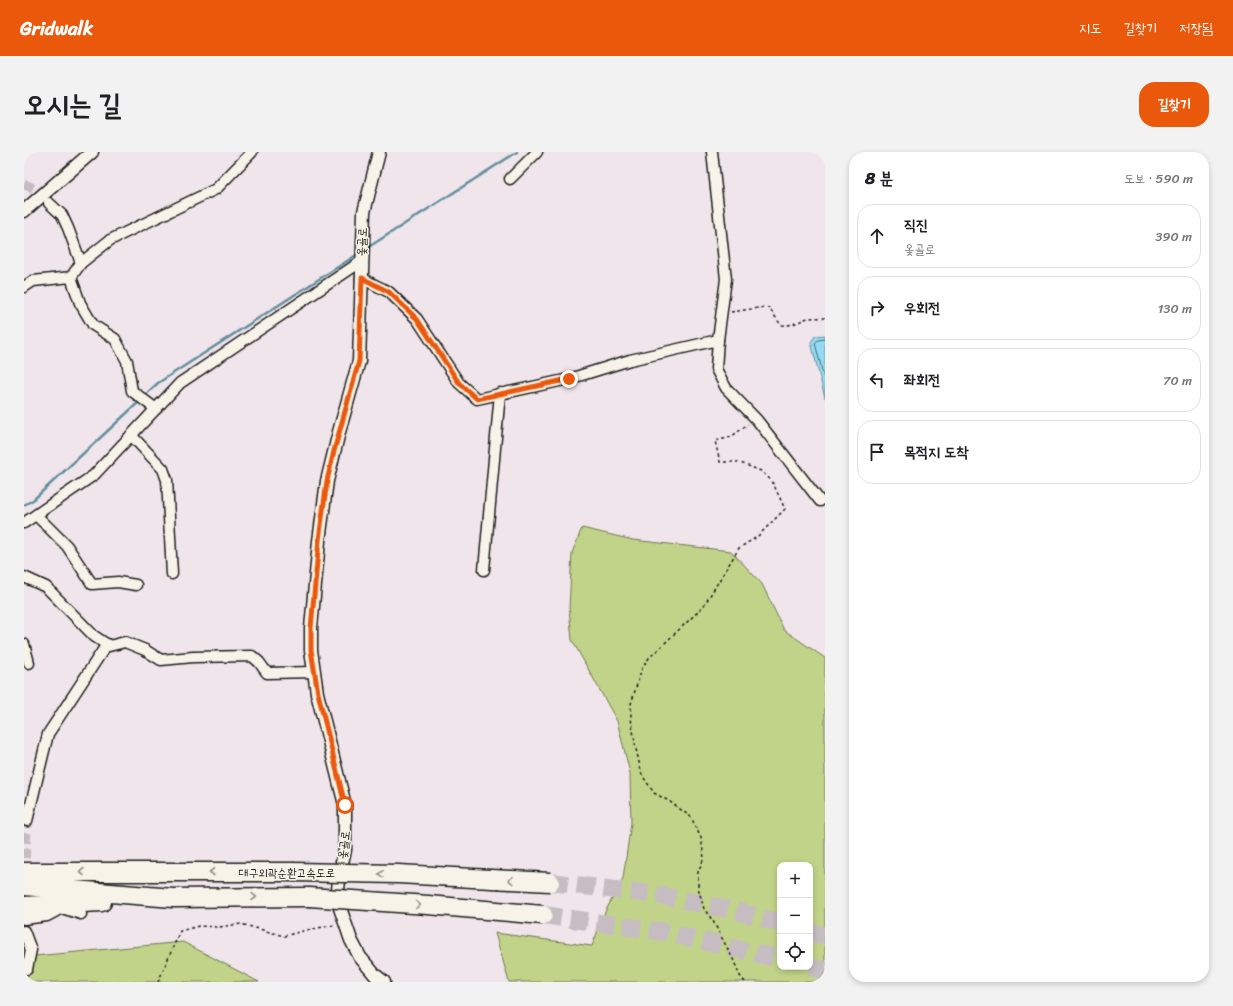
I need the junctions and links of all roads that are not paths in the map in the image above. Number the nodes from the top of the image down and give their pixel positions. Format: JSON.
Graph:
{"nodes":[{"id":1,"x":92,"y":152,"type":"edge"},
{"id":2,"x":252,"y":152,"type":"edge"},
{"id":3,"x":379,"y":152,"type":"edge"},
{"id":4,"x":537,"y":152,"type":"edge"},
{"id":5,"x":712,"y":152,"type":"edge"},
{"id":6,"x":510,"y":179,"type":"dead end"},
{"id":7,"x":50,"y":203,"type":"tunnel mouth"},
{"id":8,"x":24,"y":211,"type":"edge"},
{"id":9,"x":362,"y":261,"type":"junction"},
{"id":10,"x":81,"y":263,"type":"junction"},
{"id":11,"x":71,"y":277,"type":"junction"},
{"id":12,"x":362,"y":278,"type":"junction"},
{"id":13,"x":24,"y":287,"type":"edge"},
{"id":14,"x":718,"y":340,"type":"junction"},
{"id":15,"x":500,"y":393,"type":"junction"},
{"id":16,"x":156,"y":409,"type":"junction"},
{"id":17,"x":131,"y":435,"type":"junction"},
{"id":18,"x":820,"y":501,"type":"dead end"},
{"id":19,"x":36,"y":515,"type":"junction"},
{"id":20,"x":24,"y":523,"type":"edge"},
{"id":21,"x":484,"y":570,"type":"dead end"},
{"id":22,"x":172,"y":574,"type":"dead end"},
{"id":23,"x":24,"y":577,"type":"edge"},
{"id":24,"x":136,"y":585,"type":"dead end"},
{"id":25,"x":24,"y":644,"type":"edge"},
{"id":26,"x":107,"y":644,"type":"junction"},
{"id":27,"x":29,"y":663,"type":"dead end"},
{"id":28,"x":314,"y":672,"type":"junction"},
{"id":29,"x":26,"y":821,"type":"dead end"},
{"id":30,"x":24,"y":863,"type":"edge"},
{"id":31,"x":24,"y":872,"type":"edge"},
{"id":32,"x":59,"y":872,"type":"junction"},
{"id":33,"x":550,"y":882,"type":"tunnel mouth"},
{"id":34,"x":24,"y":886,"type":"edge"},
{"id":35,"x":173,"y":898,"type":"junction"},
{"id":36,"x":24,"y":906,"type":"edge"},
{"id":37,"x":81,"y":914,"type":"dead end"},
{"id":38,"x":543,"y":915,"type":"tunnel mouth"},
{"id":39,"x":24,"y":919,"type":"edge"},
{"id":40,"x":24,"y":931,"type":"edge"},
{"id":41,"x":27,"y":969,"type":"dead end"},
{"id":42,"x":384,"y":982,"type":"edge"}],
"edges":[{"from":1,"to":8,"type":"street"},
{"from":2,"to":10,"type":"street"},
{"from":3,"to":9,"type":"street","name":"옻골로"},
{"from":4,"to":6,"type":"street"},
{"from":5,"to":14,"type":"street"},
{"from":7,"to":10,"type":"street"},
{"from":9,"to":12,"type":"street","name":"옻골로"},
{"from":9,"to":16,"type":"street"},
{"from":10,"to":11,"type":"street"},
{"from":11,"to":13,"type":"street"},
{"from":11,"to":16,"type":"street"},
{"from":12,"to":15,"type":"street"},
{"from":12,"to":28,"type":"street","name":"옻골로"},
{"from":14,"to":15,"type":"street"},
{"from":14,"to":18,"type":"street"},
{"from":15,"to":21,"type":"street"},
{"from":16,"to":17,"type":"street"},
{"from":17,"to":19,"type":"street"},
{"from":17,"to":22,"type":"street"},
{"from":19,"to":20,"type":"street"},
{"from":19,"to":24,"type":"street"},
{"from":23,"to":26,"type":"street"},
{"from":25,"to":27,"type":"street"},
{"from":26,"to":28,"type":"street"},
{"from":26,"to":29,"type":"street"},
{"from":28,"to":42,"type":"street","name":"옻골로"},
{"from":30,"to":32,"type":"highway"},
{"from":31,"to":32,"type":"highway","name":"대구외곽순환고속도로"},
{"from":33,"to":32,"type":"highway","name":"대구외곽순환고속도로","one_way":true,"bridge":true},
{"from":34,"to":35,"type":"highway","name":"대구외곽순환고속도로"},
{"from":35,"to":36,"type":"highway"},
{"from":35,"to":38,"type":"highway","name":"대구외곽순환고속도로","one_way":true,"bridge":true},
{"from":37,"to":39,"type":"street"},
{"from":40,"to":41,"type":"street"}]}
